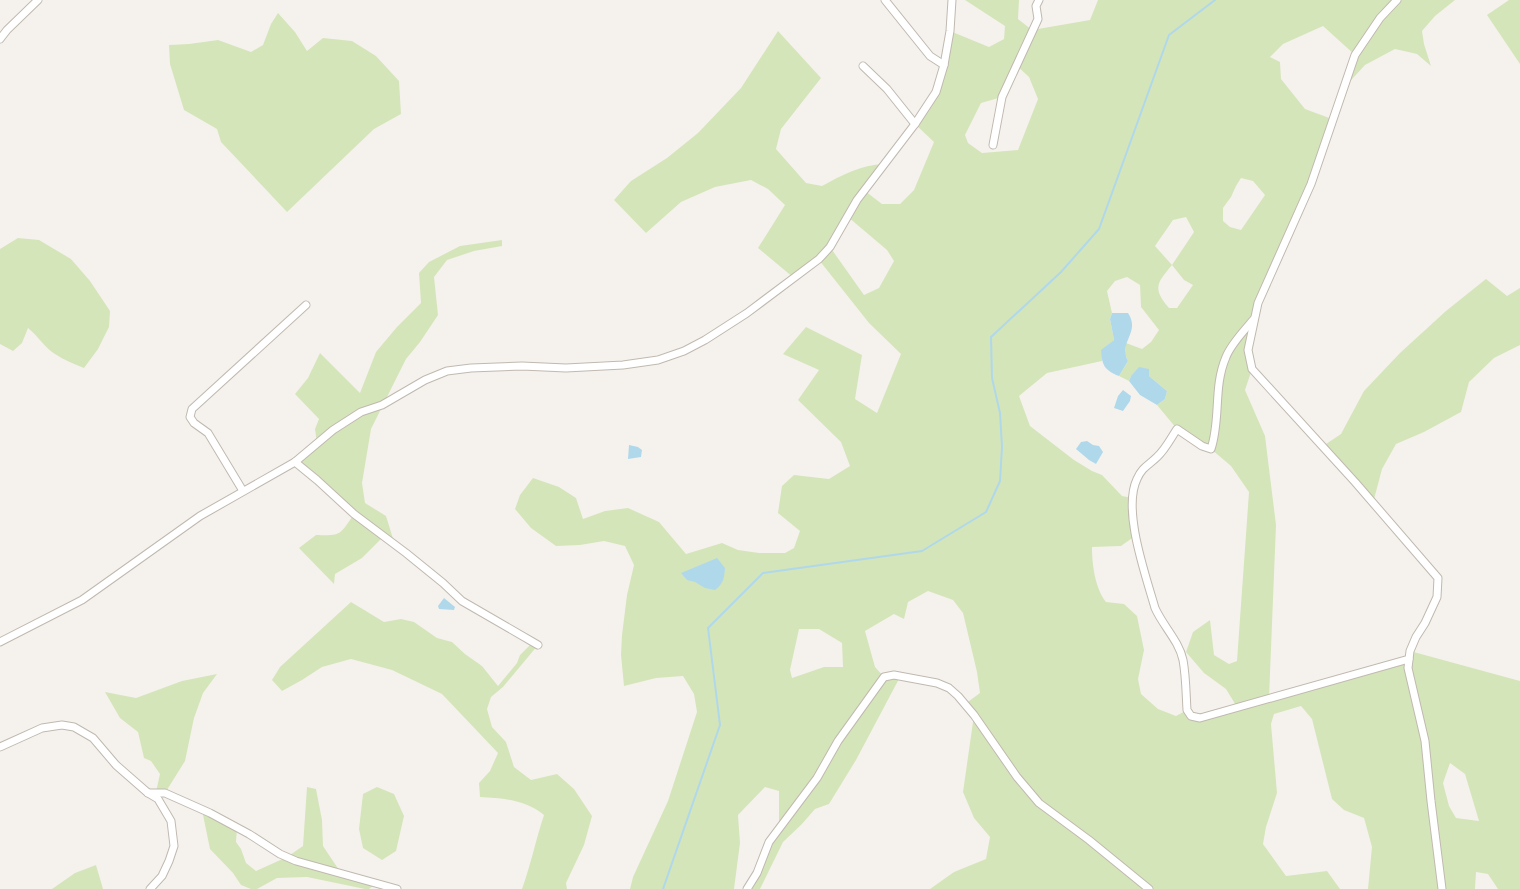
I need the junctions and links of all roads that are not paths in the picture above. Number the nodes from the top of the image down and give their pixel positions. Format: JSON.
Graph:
{"nodes":[{"id":1,"x":38,"y":0,"type":"edge"},
{"id":2,"x":885,"y":0,"type":"edge"},
{"id":3,"x":952,"y":0,"type":"edge"},
{"id":4,"x":1039,"y":0,"type":"edge"},
{"id":5,"x":1397,"y":0,"type":"edge"},
{"id":6,"x":0,"y":39,"type":"edge"},
{"id":7,"x":944,"y":65,"type":"junction"},
{"id":8,"x":863,"y":66,"type":"dead end"},
{"id":9,"x":915,"y":124,"type":"junction"},
{"id":10,"x":993,"y":144,"type":"dead end"},
{"id":11,"x":306,"y":306,"type":"dead end"},
{"id":12,"x":1255,"y":318,"type":"junction"},
{"id":13,"x":295,"y":462,"type":"junction"},
{"id":14,"x":243,"y":491,"type":"junction"},
{"id":15,"x":0,"y":642,"type":"edge"},
{"id":16,"x":538,"y":645,"type":"dead end"},
{"id":17,"x":1409,"y":659,"type":"junction"},
{"id":18,"x":0,"y":747,"type":"edge"},
{"id":19,"x":148,"y":793,"type":"junction"},
{"id":20,"x":150,"y":889,"type":"edge"},
{"id":21,"x":397,"y":889,"type":"edge"},
{"id":22,"x":747,"y":889,"type":"edge"},
{"id":23,"x":1149,"y":889,"type":"edge"},
{"id":24,"x":1442,"y":889,"type":"edge"}],
"edges":[{"from":1,"to":6,"type":"street"},
{"from":2,"to":7,"type":"street"},
{"from":3,"to":7,"type":"street"},
{"from":4,"to":10,"type":"street"},
{"from":5,"to":12,"type":"street"},
{"from":7,"to":9,"type":"street"},
{"from":8,"to":9,"type":"street"},
{"from":9,"to":13,"type":"street"},
{"from":11,"to":14,"type":"street"},
{"from":12,"to":17,"type":"street"},
{"from":12,"to":17,"type":"street"},
{"from":13,"to":14,"type":"street"},
{"from":13,"to":16,"type":"street"},
{"from":14,"to":15,"type":"street"},
{"from":17,"to":24,"type":"street"},
{"from":18,"to":19,"type":"street"},
{"from":19,"to":20,"type":"street"},
{"from":19,"to":21,"type":"street"},
{"from":22,"to":23,"type":"street"}]}
